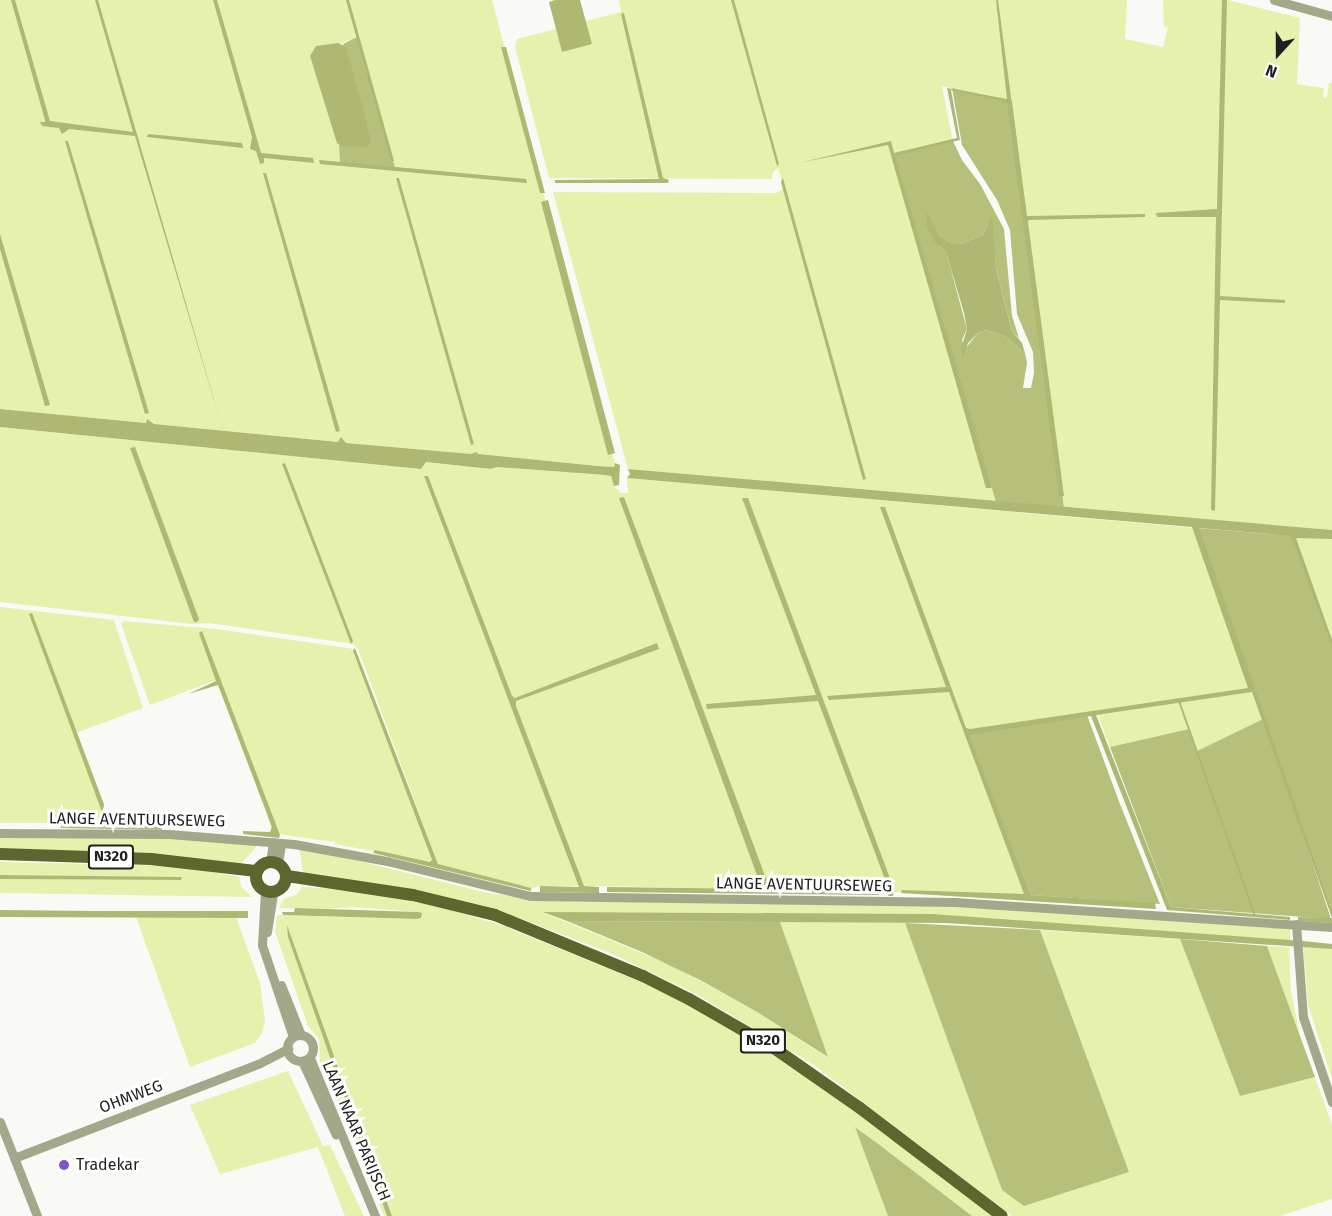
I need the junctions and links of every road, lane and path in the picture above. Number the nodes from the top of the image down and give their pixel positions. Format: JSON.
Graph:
{"nodes":[{"id":1,"x":1274,"y":0,"type":"edge"},
{"id":2,"x":1332,"y":16,"type":"edge"},
{"id":3,"x":0,"y":833,"type":"edge"},
{"id":4,"x":277,"y":842,"type":"junction"},
{"id":5,"x":0,"y":854,"type":"edge"},
{"id":6,"x":274,"y":862,"type":"junction"},
{"id":7,"x":256,"y":875,"type":"junction"},
{"id":8,"x":286,"y":879,"type":"junction"},
{"id":9,"x":269,"y":892,"type":"junction"},
{"id":10,"x":1296,"y":924,"type":"junction"},
{"id":11,"x":1332,"y":927,"type":"edge"},
{"id":12,"x":297,"y":1036,"type":"junction"},
{"id":13,"x":289,"y":1053,"type":"junction"},
{"id":14,"x":306,"y":1059,"type":"junction"},
{"id":15,"x":1332,"y":1102,"type":"edge"},
{"id":16,"x":0,"y":1122,"type":"edge"},
{"id":17,"x":14,"y":1158,"type":"junction"},
{"id":18,"x":37,"y":1216,"type":"edge"},
{"id":19,"x":369,"y":1216,"type":"edge"},
{"id":20,"x":375,"y":1216,"type":"edge"},
{"id":21,"x":1002,"y":1216,"type":"edge"}],
"edges":[{"from":1,"to":2,"type":"street"},
{"from":3,"to":4,"type":"street","name":"LANGE AVENTUURSEWEG"},
{"from":4,"to":6,"type":"street"},
{"from":4,"to":10,"type":"street","name":"LANGE AVENTUURSEWEG"},
{"from":5,"to":7,"type":"main road","number":"N320"},
{"from":6,"to":7,"type":"main road"},
{"from":6,"to":8,"type":"main road"},
{"from":7,"to":9,"type":"main road"},
{"from":8,"to":9,"type":"main road"},
{"from":8,"to":21,"type":"main road","number":"N320"},
{"from":9,"to":12,"type":"street"},
{"from":10,"to":11,"type":"street","name":"LANGE AVENTUURSEWEG"},
{"from":10,"to":15,"type":"street"},
{"from":12,"to":13,"type":"street"},
{"from":12,"to":14,"type":"street"},
{"from":13,"to":14,"type":"street"},
{"from":13,"to":17,"type":"street","name":"OHMWEG"},
{"from":14,"to":19,"type":"street","name":"LAAN NAAR PARIJSCH"},
{"from":14,"to":20,"type":"street","name":"LAAN NAAR PARIJSCH"},
{"from":16,"to":17,"type":"street"},
{"from":17,"to":18,"type":"street"}]}
